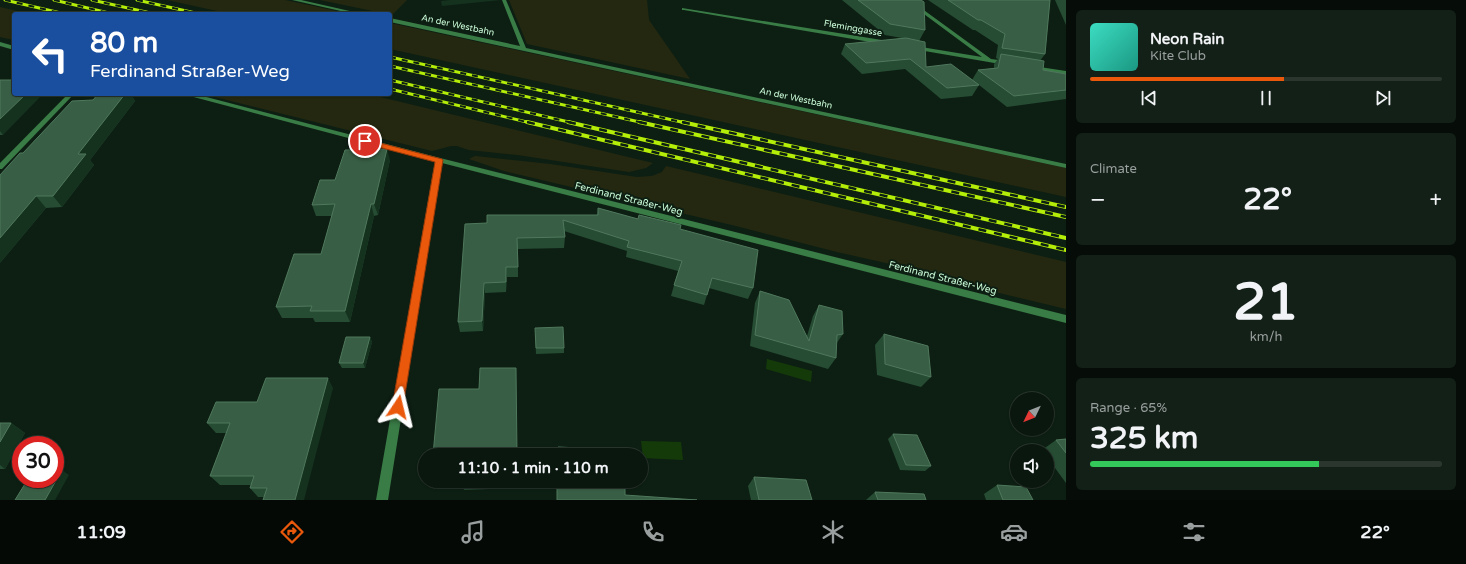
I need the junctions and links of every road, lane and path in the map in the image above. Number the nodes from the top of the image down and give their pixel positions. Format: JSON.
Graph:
{"nodes":[{"id":1,"x":294,"y":0,"type":"edge"},
{"id":2,"x":504,"y":0,"type":"edge"},
{"id":3,"x":907,"y":0,"type":"edge"},
{"id":4,"x":684,"y":9,"type":"dead end"},
{"id":5,"x":351,"y":12,"type":"edge"},
{"id":6,"x":392,"y":20,"type":"edge"},
{"id":7,"x":0,"y":44,"type":"edge"},
{"id":8,"x":896,"y":44,"type":"edge"},
{"id":9,"x":12,"y":47,"type":"edge"},
{"id":10,"x":912,"y":47,"type":"edge"},
{"id":11,"x":523,"y":48,"type":"junction"},
{"id":12,"x":990,"y":60,"type":"junction"},
{"id":13,"x":1013,"y":64,"type":"edge"},
{"id":14,"x":1028,"y":67,"type":"edge"},
{"id":15,"x":1066,"y":73,"type":"edge"},
{"id":16,"x":69,"y":96,"type":"edge"},
{"id":17,"x":196,"y":96,"type":"edge"},
{"id":18,"x":439,"y":160,"type":"junction"},
{"id":19,"x":1066,"y":166,"type":"edge"},
{"id":20,"x":0,"y":167,"type":"edge"},
{"id":21,"x":1066,"y":318,"type":"edge"},
{"id":22,"x":382,"y":500,"type":"edge"}],
"edges":[{"from":1,"to":5,"type":"street"},
{"from":2,"to":11,"type":"street"},
{"from":3,"to":12,"type":"street"},
{"from":4,"to":8,"type":"street","name":"Fleminggasse"},
{"from":6,"to":11,"type":"street","name":"An der Westbahn"},
{"from":7,"to":9,"type":"street"},
{"from":10,"to":12,"type":"street"},
{"from":11,"to":19,"type":"street","name":"An der Westbahn"},
{"from":12,"to":13,"type":"street"},
{"from":14,"to":15,"type":"street"},
{"from":16,"to":20,"type":"street"},
{"from":17,"to":18,"type":"street","name":"Ferdinand Straßer-Weg"},
{"from":18,"to":21,"type":"street","name":"Ferdinand Straßer-Weg"},
{"from":18,"to":22,"type":"street"}]}
